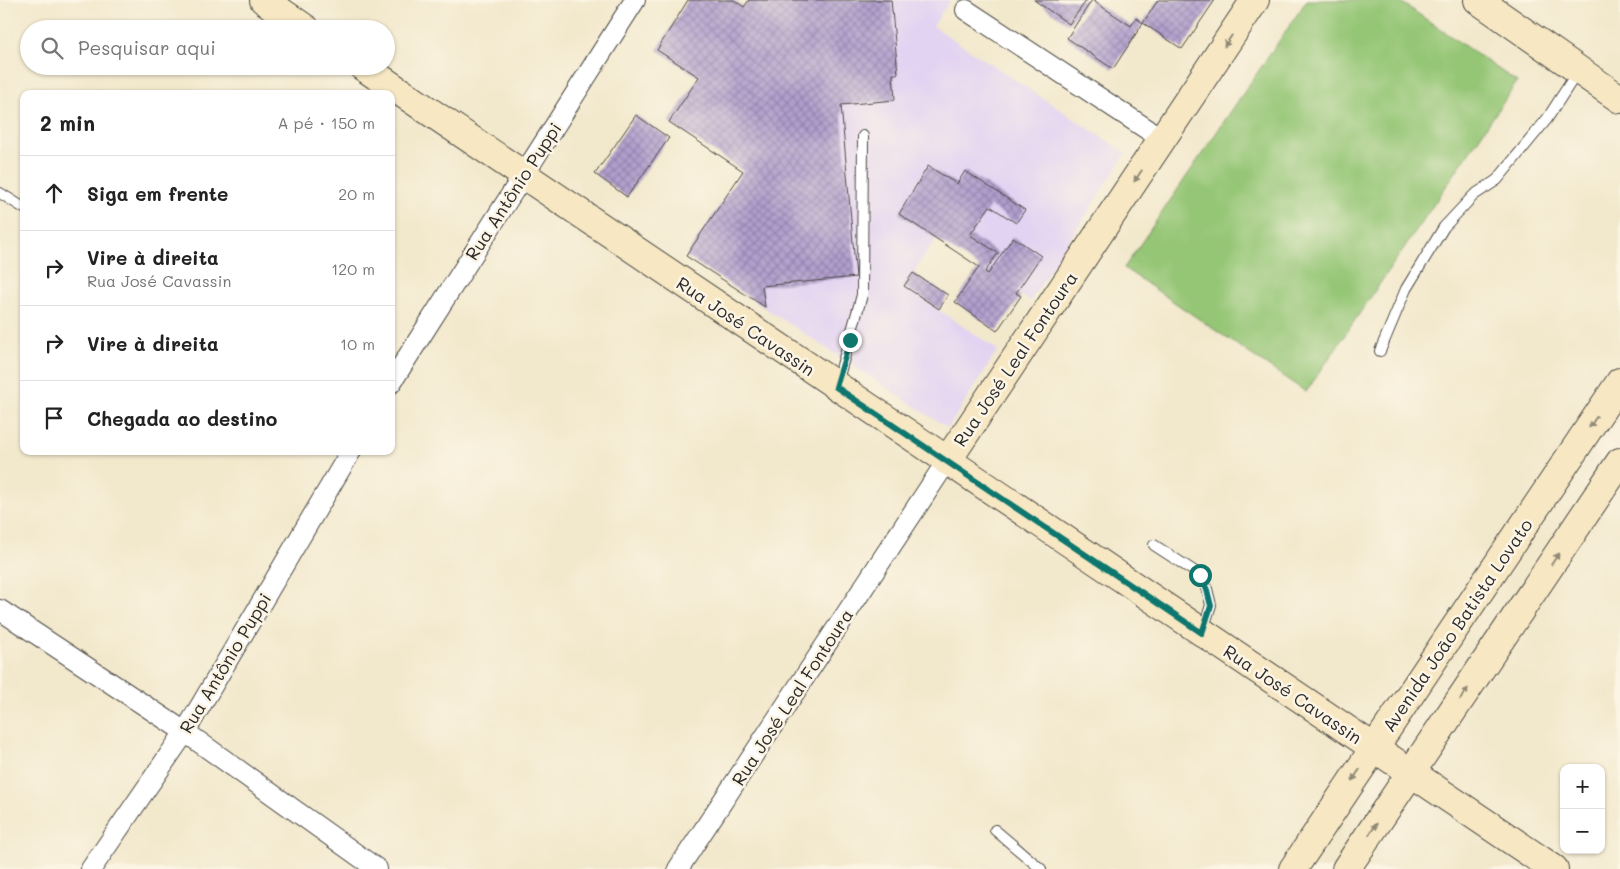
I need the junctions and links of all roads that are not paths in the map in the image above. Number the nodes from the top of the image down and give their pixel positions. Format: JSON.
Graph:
{"nodes":[{"id":1,"x":264,"y":0,"type":"edge"},
{"id":2,"x":635,"y":0,"type":"edge"},
{"id":3,"x":1255,"y":0,"type":"edge"},
{"id":4,"x":1478,"y":0,"type":"edge"},
{"id":5,"x":966,"y":10,"type":"dead end"},
{"id":6,"x":293,"y":20,"type":"edge"},
{"id":7,"x":1578,"y":70,"type":"junction"},
{"id":8,"x":375,"y":75,"type":"edge"},
{"id":9,"x":1620,"y":99,"type":"edge"},
{"id":10,"x":863,"y":136,"type":"dead end"},
{"id":11,"x":1162,"y":139,"type":"junction"},
{"id":12,"x":524,"y":176,"type":"junction"},
{"id":13,"x":0,"y":193,"type":"edge"},
{"id":14,"x":20,"y":206,"type":"edge"},
{"id":15,"x":1380,"y":351,"type":"dead end"},
{"id":16,"x":395,"y":377,"type":"edge"},
{"id":17,"x":1620,"y":382,"type":"edge"},
{"id":18,"x":836,"y":387,"type":"junction"},
{"id":19,"x":349,"y":455,"type":"edge"},
{"id":20,"x":946,"y":461,"type":"junction"},
{"id":21,"x":1620,"y":462,"type":"edge"},
{"id":22,"x":1154,"y":545,"type":"dead end"},
{"id":23,"x":0,"y":610,"type":"edge"},
{"id":24,"x":1202,"y":633,"type":"junction"},
{"id":25,"x":185,"y":732,"type":"junction"},
{"id":26,"x":1374,"y":748,"type":"junction"},
{"id":27,"x":1411,"y":773,"type":"junction"},
{"id":28,"x":995,"y":830,"type":"dead end"},
{"id":29,"x":1302,"y":866,"type":"edge"},
{"id":30,"x":91,"y":869,"type":"edge"},
{"id":31,"x":377,"y":869,"type":"edge"},
{"id":32,"x":678,"y":869,"type":"edge"},
{"id":33,"x":1040,"y":869,"type":"edge"},
{"id":34,"x":1346,"y":869,"type":"edge"},
{"id":35,"x":1554,"y":869,"type":"edge"}],
"edges":[{"from":1,"to":6,"type":"street"},
{"from":2,"to":12,"type":"street","name":"Rua Antônio Puppi"},
{"from":3,"to":11,"type":"street","name":"Rua José Leal Fontoura","one_way":true},
{"from":4,"to":7,"type":"street"},
{"from":5,"to":11,"type":"street"},
{"from":7,"to":9,"type":"street"},
{"from":7,"to":15,"type":"lane"},
{"from":8,"to":12,"type":"street","name":"Rua José Cavassin"},
{"from":10,"to":18,"type":"lane"},
{"from":11,"to":20,"type":"street","name":"Rua José Leal Fontoura","one_way":true},
{"from":12,"to":16,"type":"street","name":"Rua Antônio Puppi"},
{"from":12,"to":18,"type":"street","name":"Rua José Cavassin"},
{"from":13,"to":14,"type":"lane"},
{"from":17,"to":26,"type":"street","name":"Avenida João Batista Lovato","one_way":true},
{"from":18,"to":20,"type":"street","name":"Rua José Cavassin"},
{"from":19,"to":25,"type":"street","name":"Rua Antônio Puppi"},
{"from":20,"to":24,"type":"street","name":"Rua José Cavassin"},
{"from":20,"to":32,"type":"street","name":"Rua José Leal Fontoura"},
{"from":27,"to":21,"type":"street","one_way":true},
{"from":22,"to":24,"type":"lane"},
{"from":23,"to":25,"type":"street"},
{"from":24,"to":26,"type":"street","name":"Rua José Cavassin"},
{"from":25,"to":30,"type":"street","name":"Rua Antônio Puppi"},
{"from":25,"to":31,"type":"street"},
{"from":26,"to":27,"type":"street","name":"Rua José Cavassin"},
{"from":26,"to":29,"type":"street","name":"Avenida João Batista Lovato","one_way":true},
{"from":34,"to":27,"type":"street","one_way":true},
{"from":27,"to":35,"type":"street","name":"Rua José Cavassin"},
{"from":28,"to":33,"type":"lane"}]}
